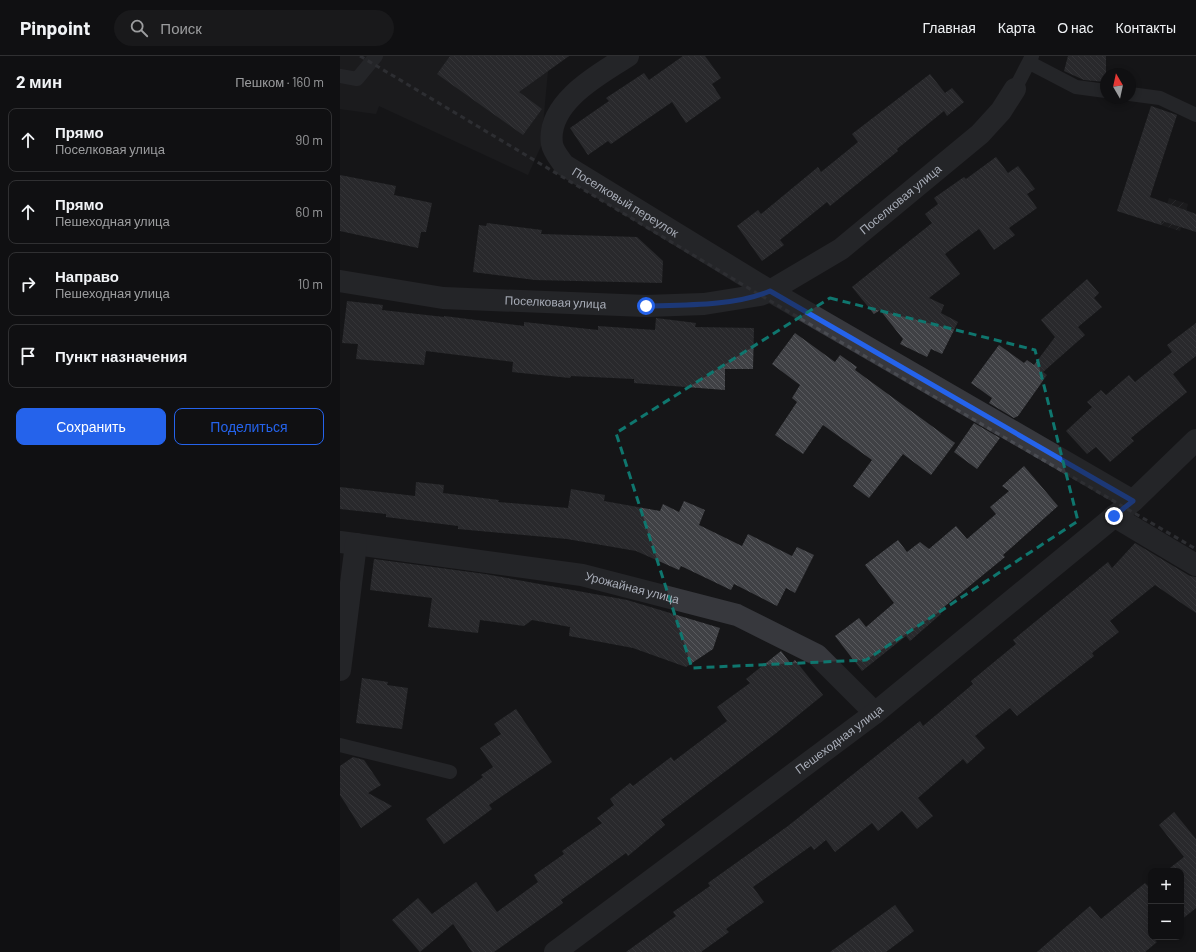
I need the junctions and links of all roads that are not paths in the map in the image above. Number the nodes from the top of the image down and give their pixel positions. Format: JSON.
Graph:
{"nodes":[{"id":1,"x":376,"y":56,"type":"edge"},
{"id":2,"x":628,"y":56,"type":"edge"},
{"id":3,"x":1031,"y":60,"type":"edge"},
{"id":4,"x":340,"y":76,"type":"edge"},
{"id":5,"x":1015,"y":89,"type":"joint"},
{"id":6,"x":1100,"y":90,"type":"edge"},
{"id":7,"x":1136,"y":95,"type":"edge"},
{"id":8,"x":1195,"y":113,"type":"edge"},
{"id":9,"x":340,"y":280,"type":"edge"},
{"id":10,"x":770,"y":291,"type":"junction"},
{"id":11,"x":1196,"y":440,"type":"edge"},
{"id":12,"x":1133,"y":501,"type":"junction"},
{"id":13,"x":1114,"y":516,"type":"junction"},
{"id":14,"x":348,"y":543,"type":"edge"},
{"id":15,"x":1196,"y":565,"type":"edge"},
{"id":16,"x":340,"y":670,"type":"edge"},
{"id":17,"x":875,"y":713,"type":"junction"},
{"id":18,"x":340,"y":745,"type":"edge"},
{"id":19,"x":450,"y":772,"type":"dead end"},
{"id":20,"x":555,"y":952,"type":"edge"}],
"edges":[{"from":1,"to":4,"type":"lane"},
{"from":2,"to":10,"type":"street","name":"Поселковый переулок"},
{"from":3,"to":5,"type":"lane"},
{"from":3,"to":6,"type":"lane"},
{"from":5,"to":10,"type":"street","name":"Поселковая улица"},
{"from":7,"to":8,"type":"lane"},
{"from":9,"to":10,"type":"street","name":"Поселковая улица"},
{"from":10,"to":12,"type":"street"},
{"from":11,"to":12,"type":"street","name":"Пешеходная улица"},
{"from":12,"to":13,"type":"street","name":"Пешеходная улица"},
{"from":13,"to":15,"type":"street"},
{"from":13,"to":17,"type":"street","name":"Пешеходная улица"},
{"from":14,"to":16,"type":"street","name":"Урожайная улица"},
{"from":14,"to":17,"type":"street","name":"Урожайная улица"},
{"from":17,"to":20,"type":"street","name":"Пешеходная улица"},
{"from":18,"to":19,"type":"lane"}]}
